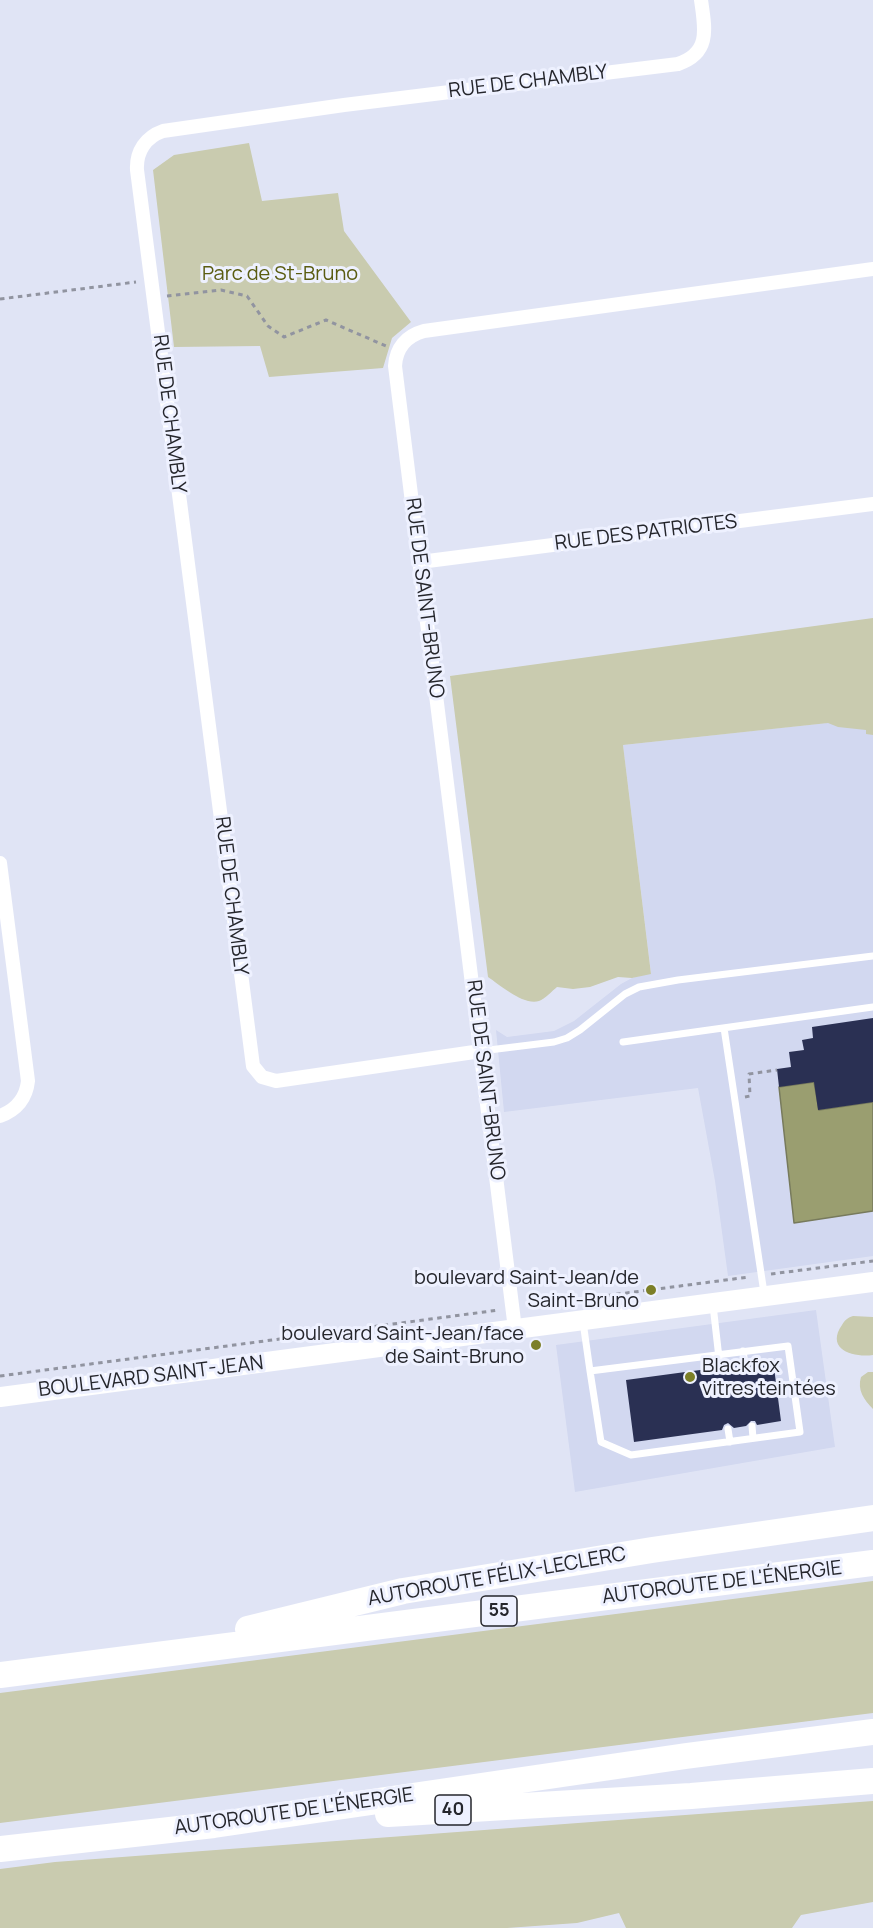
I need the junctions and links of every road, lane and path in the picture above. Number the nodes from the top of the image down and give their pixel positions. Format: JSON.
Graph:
{"nodes":[{"id":1,"x":701,"y":0,"type":"edge"},
{"id":2,"x":873,"y":269,"type":"edge"},
{"id":3,"x":153,"y":292,"type":"junction"},
{"id":4,"x":0,"y":299,"type":"edge"},
{"id":5,"x":400,"y":346,"type":"junction"},
{"id":6,"x":873,"y":504,"type":"edge"},
{"id":7,"x":420,"y":562,"type":"junction"},
{"id":8,"x":0,"y":863,"type":"edge"},
{"id":9,"x":3,"y":906,"type":"edge"},
{"id":10,"x":873,"y":957,"type":"edge"},
{"id":11,"x":873,"y":1006,"type":"edge"},
{"id":12,"x":724,"y":1028,"type":"junction"},
{"id":13,"x":623,"y":1041,"type":"dead end"},
{"id":14,"x":481,"y":1051,"type":"junction"},
{"id":15,"x":777,"y":1070,"type":"dead end"},
{"id":16,"x":750,"y":1096,"type":"dead end"},
{"id":17,"x":0,"y":1116,"type":"edge"},
{"id":18,"x":873,"y":1261,"type":"edge"},
{"id":19,"x":785,"y":1273,"type":"dead end"},
{"id":20,"x":728,"y":1281,"type":"dead end"},
{"id":21,"x":873,"y":1282,"type":"edge"},
{"id":22,"x":765,"y":1296,"type":"junction"},
{"id":23,"x":712,"y":1303,"type":"junction"},
{"id":24,"x":536,"y":1305,"type":"dead end"},
{"id":25,"x":491,"y":1311,"type":"dead end"},
{"id":26,"x":583,"y":1320,"type":"junction"},
{"id":27,"x":515,"y":1329,"type":"junction"},
{"id":28,"x":743,"y":1351,"type":"junction"},
{"id":29,"x":718,"y":1354,"type":"junction"},
{"id":30,"x":745,"y":1364,"type":"dead end"},
{"id":31,"x":720,"y":1367,"type":"dead end"},
{"id":32,"x":590,"y":1371,"type":"junction"},
{"id":33,"x":0,"y":1376,"type":"edge"},
{"id":34,"x":0,"y":1396,"type":"edge"},
{"id":35,"x":752,"y":1426,"type":"dead end"},
{"id":36,"x":728,"y":1429,"type":"dead end"},
{"id":37,"x":753,"y":1438,"type":"junction"},
{"id":38,"x":730,"y":1442,"type":"junction"},
{"id":39,"x":873,"y":1518,"type":"edge"},
{"id":40,"x":873,"y":1563,"type":"edge"},
{"id":41,"x":125,"y":1659,"type":"junction"},
{"id":42,"x":0,"y":1675,"type":"edge"},
{"id":43,"x":873,"y":1732,"type":"edge"},
{"id":44,"x":873,"y":1781,"type":"edge"},
{"id":45,"x":214,"y":1825,"type":"junction"},
{"id":46,"x":0,"y":1848,"type":"edge"}],
"edges":[{"from":1,"to":3,"type":"street","name":"RUE DE CHAMBLY"},
{"from":2,"to":5,"type":"street"},
{"from":3,"to":4,"type":"path"},
{"from":3,"to":5,"type":"path"},
{"from":3,"to":14,"type":"street","name":"RUE DE CHAMBLY"},
{"from":5,"to":7,"type":"street","name":"RUE DE SAINT-BRUNO"},
{"from":6,"to":7,"type":"street","name":"RUE DES PATRIOTES"},
{"from":7,"to":14,"type":"street","name":"RUE DE SAINT-BRUNO"},
{"from":8,"to":9,"type":"street"},
{"from":9,"to":17,"type":"street"},
{"from":10,"to":14,"type":"lane"},
{"from":11,"to":12,"type":"lane"},
{"from":12,"to":13,"type":"lane"},
{"from":12,"to":22,"type":"lane"},
{"from":14,"to":27,"type":"street","name":"RUE DE SAINT-BRUNO"},
{"from":15,"to":16,"type":"path"},
{"from":18,"to":19,"type":"path"},
{"from":20,"to":24,"type":"path"},
{"from":21,"to":22,"type":"street","name":"BOULEVARD SAINT-JEAN"},
{"from":22,"to":23,"type":"street","name":"BOULEVARD SAINT-JEAN"},
{"from":23,"to":26,"type":"street","name":"BOULEVARD SAINT-JEAN"},
{"from":23,"to":29,"type":"lane"},
{"from":25,"to":33,"type":"path","name":"BOULEVARD SAINT-JEAN"},
{"from":26,"to":27,"type":"street","name":"BOULEVARD SAINT-JEAN"},
{"from":26,"to":32,"type":"lane"},
{"from":27,"to":34,"type":"street","name":"BOULEVARD SAINT-JEAN"},
{"from":28,"to":29,"type":"lane"},
{"from":28,"to":30,"type":"lane"},
{"from":28,"to":37,"type":"lane"},
{"from":29,"to":31,"type":"lane"},
{"from":29,"to":32,"type":"lane"},
{"from":32,"to":38,"type":"lane"},
{"from":35,"to":37,"type":"lane"},
{"from":36,"to":38,"type":"lane"},
{"from":37,"to":38,"type":"lane"},
{"from":39,"to":41,"type":"highway","name":"AUTOROUTE FÉLIX-LECLERC"},
{"from":40,"to":41,"type":"highway","name":"AUTOROUTE DE L'ÉNERGIE","number":"55"},
{"from":41,"to":42,"type":"highway","name":"AUTOROUTE DE L'ÉNERGIE","number":"55"},
{"from":43,"to":45,"type":"highway","name":"AUTOROUTE DE L'ÉNERGIE"},
{"from":44,"to":45,"type":"highway","number":"40"},
{"from":45,"to":46,"type":"highway","name":"AUTOROUTE DE L'ÉNERGIE"}]}
